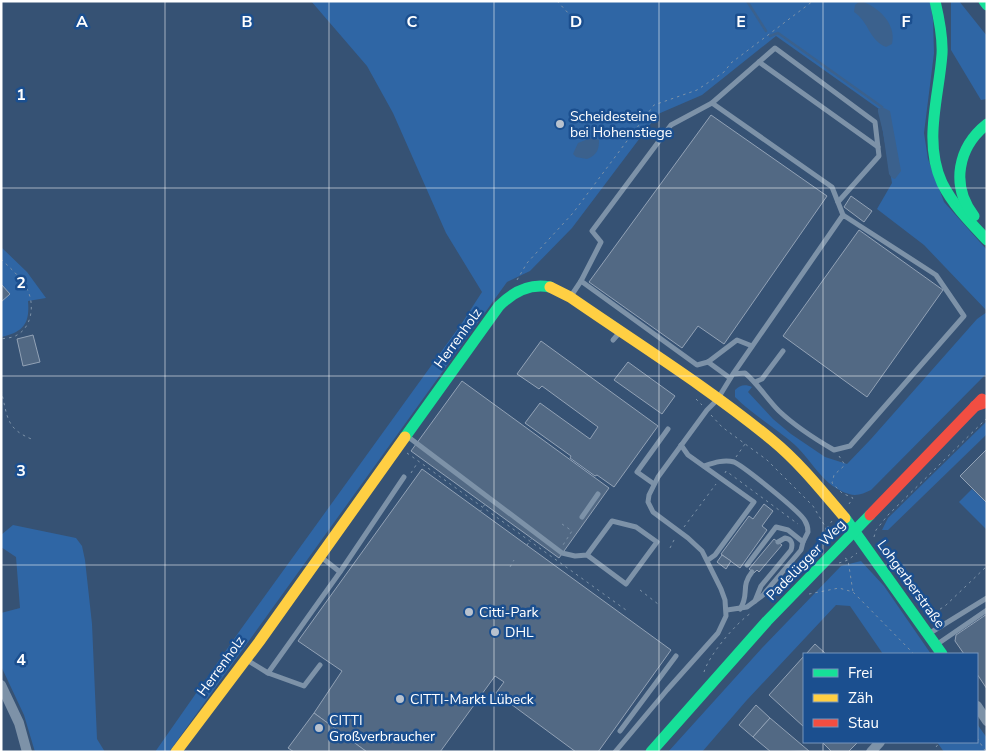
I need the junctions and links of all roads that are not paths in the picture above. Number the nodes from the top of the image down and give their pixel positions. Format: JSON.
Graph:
{"nodes":[{"id":1,"x":935,"y":1,"type":"edge"},
{"id":2,"x":984,"y":1,"type":"edge"},
{"id":3,"x":987,"y":5,"type":"edge"},
{"id":4,"x":759,"y":62,"type":"junction"},
{"id":5,"x":712,"y":103,"type":"junction"},
{"id":6,"x":987,"y":124,"type":"edge"},
{"id":7,"x":878,"y":147,"type":"junction"},
{"id":8,"x":838,"y":202,"type":"junction"},
{"id":9,"x":843,"y":215,"type":"junction"},
{"id":10,"x":987,"y":230,"type":"edge"},
{"id":11,"x":987,"y":240,"type":"edge"},
{"id":12,"x":581,"y":281,"type":"junction"},
{"id":13,"x":570,"y":297,"type":"junction"},
{"id":14,"x":752,"y":346,"type":"junction"},
{"id":15,"x":783,"y":351,"type":"dead end"},
{"id":16,"x":708,"y":362,"type":"junction"},
{"id":17,"x":732,"y":376,"type":"junction"},
{"id":18,"x":755,"y":382,"type":"junction"},
{"id":19,"x":987,"y":394,"type":"edge"},
{"id":20,"x":717,"y":400,"type":"junction"},
{"id":21,"x":981,"y":404,"type":"edge"},
{"id":22,"x":668,"y":429,"type":"dead end"},
{"id":23,"x":406,"y":435,"type":"junction"},
{"id":24,"x":681,"y":445,"type":"junction"},
{"id":25,"x":704,"y":466,"type":"junction"},
{"id":26,"x":404,"y":477,"type":"road end"},
{"id":27,"x":654,"y":484,"type":"junction"},
{"id":28,"x":598,"y":494,"type":"dead end"},
{"id":29,"x":582,"y":517,"type":"dead end"},
{"id":30,"x":855,"y":531,"type":"junction"},
{"id":31,"x":778,"y":542,"type":"dead end"},
{"id":32,"x":803,"y":542,"type":"junction"},
{"id":33,"x":587,"y":555,"type":"junction"},
{"id":34,"x":320,"y":557,"type":"junction"},
{"id":35,"x":708,"y":560,"type":"junction"},
{"id":36,"x":747,"y":566,"type":"dead end"},
{"id":37,"x":340,"y":572,"type":"junction"},
{"id":38,"x":752,"y":572,"type":"dead end"},
{"id":39,"x":987,"y":598,"type":"edge"},
{"id":40,"x":755,"y":602,"type":"junction"},
{"id":41,"x":740,"y":609,"type":"junction"},
{"id":42,"x":727,"y":610,"type":"junction"},
{"id":43,"x":987,"y":610,"type":"edge"},
{"id":44,"x":929,"y":634,"type":"junction"},
{"id":45,"x":939,"y":649,"type":"edge"},
{"id":46,"x":676,"y":656,"type":"dead end"},
{"id":47,"x":246,"y":659,"type":"junction"},
{"id":48,"x":320,"y":665,"type":"dead end"},
{"id":49,"x":268,"y":673,"type":"junction"},
{"id":50,"x":656,"y":683,"type":"junction"},
{"id":51,"x":1,"y":685,"type":"edge"},
{"id":52,"x":667,"y":690,"type":"junction"},
{"id":53,"x":978,"y":708,"type":"edge"},
{"id":54,"x":987,"y":721,"type":"edge"},
{"id":55,"x":620,"y":731,"type":"dead end"},
{"id":56,"x":27,"y":752,"type":"edge"},
{"id":57,"x":176,"y":752,"type":"edge"},
{"id":58,"x":615,"y":752,"type":"edge"},
{"id":59,"x":651,"y":752,"type":"edge"}],
"edges":[{"from":1,"to":11,"type":"main road"},
{"from":2,"to":3,"type":"main road"},
{"from":4,"to":5,"type":"lane"},
{"from":4,"to":7,"type":"lane"},
{"from":4,"to":7,"type":"lane"},
{"from":5,"to":8,"type":"lane"},
{"from":5,"to":12,"type":"lane"},
{"from":6,"to":10,"type":"main road"},
{"from":7,"to":8,"type":"lane"},
{"from":8,"to":9,"type":"lane"},
{"from":9,"to":14,"type":"lane"},
{"from":9,"to":18,"type":"lane"},
{"from":12,"to":13,"type":"lane"},
{"from":12,"to":16,"type":"lane"},
{"from":13,"to":20,"type":"main road","name":"Herrenholz"},
{"from":13,"to":23,"type":"main road","name":"Herrenholz"},
{"from":14,"to":16,"type":"lane"},
{"from":14,"to":17,"type":"lane"},
{"from":15,"to":18,"type":"lane"},
{"from":16,"to":17,"type":"lane"},
{"from":17,"to":18,"type":"lane"},
{"from":17,"to":20,"type":"lane"},
{"from":19,"to":21,"type":"main road","name":"Padelügger Weg"},
{"from":20,"to":24,"type":"lane"},
{"from":20,"to":30,"type":"main road","name":"Herrenholz"},
{"from":21,"to":30,"type":"main road","name":"Padelügger Weg"},
{"from":22,"to":27,"type":"lane"},
{"from":23,"to":33,"type":"lane"},
{"from":23,"to":34,"type":"main road","name":"Herrenholz"},
{"from":24,"to":25,"type":"lane"},
{"from":24,"to":27,"type":"lane"},
{"from":25,"to":32,"type":"lane"},
{"from":25,"to":35,"type":"lane"},
{"from":26,"to":37,"type":"lane"},
{"from":27,"to":35,"type":"lane"},
{"from":28,"to":29,"type":"lane"},
{"from":30,"to":44,"type":"main road","name":"Lohgerberstraße"},
{"from":30,"to":59,"type":"main road","name":"Padelügger Weg"},
{"from":31,"to":40,"type":"lane"},
{"from":32,"to":36,"type":"lane"},
{"from":32,"to":40,"type":"lane"},
{"from":33,"to":33,"type":"lane"},
{"from":34,"to":37,"type":"lane"},
{"from":34,"to":47,"type":"main road","name":"Herrenholz"},
{"from":35,"to":42,"type":"lane"},
{"from":37,"to":49,"type":"lane"},
{"from":38,"to":41,"type":"lane"},
{"from":39,"to":44,"type":"lane"},
{"from":40,"to":41,"type":"lane"},
{"from":41,"to":42,"type":"lane"},
{"from":42,"to":52,"type":"lane"},
{"from":43,"to":45,"type":"lane"},
{"from":44,"to":45,"type":"main road","name":"Lohgerberstraße"},
{"from":46,"to":50,"type":"lane"},
{"from":47,"to":49,"type":"lane"},
{"from":47,"to":57,"type":"main road","name":"Herrenholz"},
{"from":48,"to":49,"type":"lane"},
{"from":50,"to":52,"type":"lane"},
{"from":50,"to":55,"type":"lane"},
{"from":51,"to":56,"type":"street"},
{"from":52,"to":58,"type":"lane"},
{"from":53,"to":54,"type":"street"}]}
